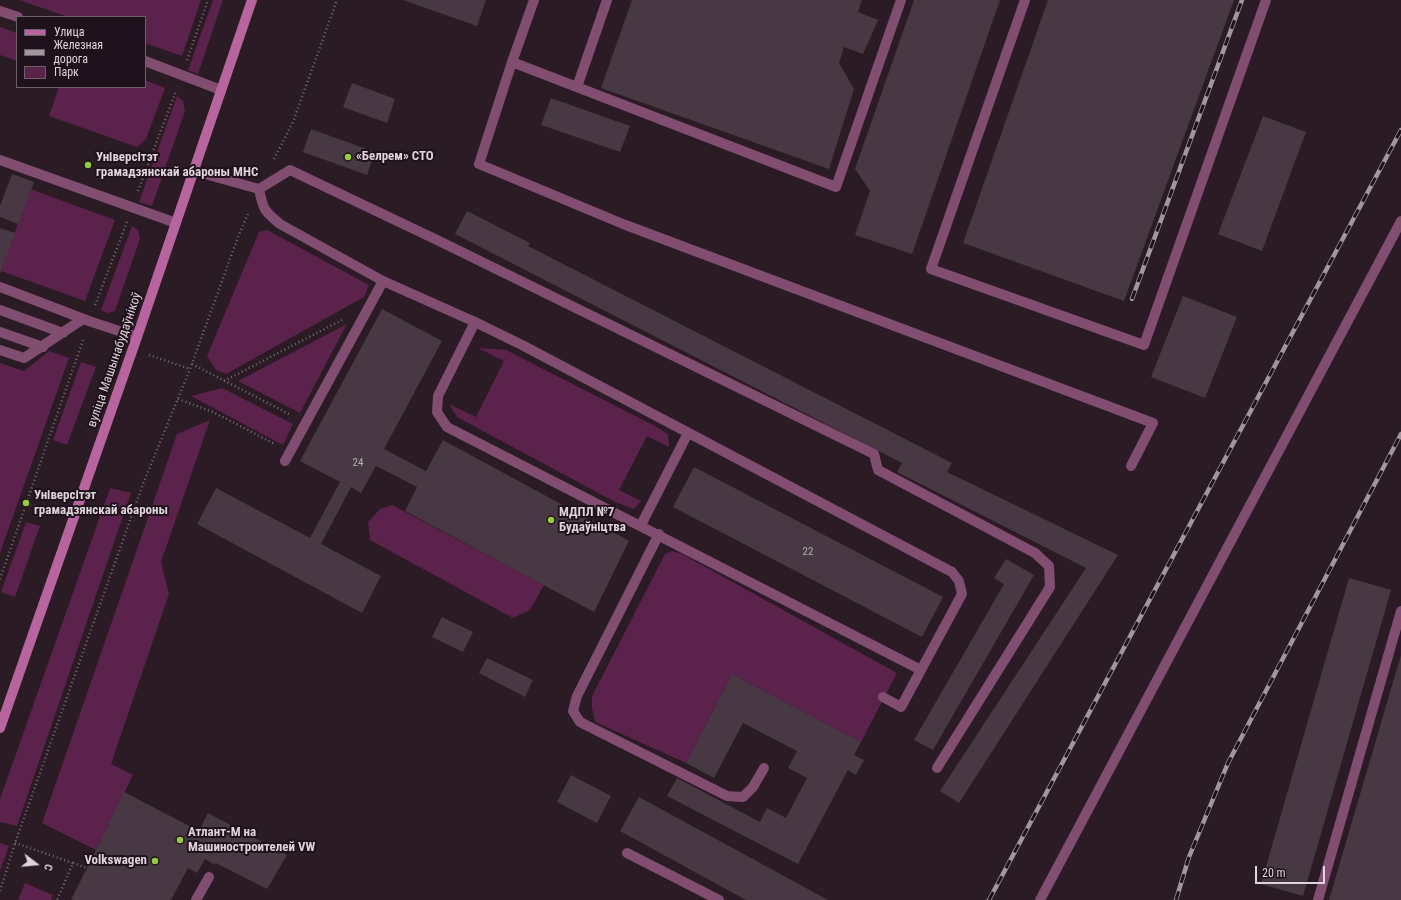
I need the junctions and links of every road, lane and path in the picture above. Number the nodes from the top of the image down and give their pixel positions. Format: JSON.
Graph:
{"nodes":[{"id":1,"x":208,"y":0,"type":"edge"},
{"id":2,"x":252,"y":0,"type":"edge"},
{"id":3,"x":337,"y":0,"type":"edge"},
{"id":4,"x":534,"y":0,"type":"edge"},
{"id":5,"x":608,"y":0,"type":"edge"},
{"id":6,"x":901,"y":0,"type":"edge"},
{"id":7,"x":1025,"y":0,"type":"edge"},
{"id":8,"x":1266,"y":0,"type":"edge"},
{"id":9,"x":0,"y":11,"type":"edge"},
{"id":10,"x":16,"y":16,"type":"edge"},
{"id":11,"x":146,"y":61,"type":"edge"},
{"id":12,"x":512,"y":62,"type":"junction"},
{"id":13,"x":182,"y":74,"type":"junction"},
{"id":14,"x":576,"y":87,"type":"junction"},
{"id":15,"x":221,"y":90,"type":"junction"},
{"id":16,"x":0,"y":160,"type":"edge"},
{"id":17,"x":272,"y":162,"type":"dead end"},
{"id":18,"x":194,"y":171,"type":"junction"},
{"id":19,"x":259,"y":189,"type":"junction"},
{"id":20,"x":1401,"y":221,"type":"edge"},
{"id":21,"x":176,"y":222,"type":"junction"},
{"id":22,"x":383,"y":281,"type":"junction"},
{"id":23,"x":0,"y":287,"type":"edge"},
{"id":24,"x":0,"y":310,"type":"edge"},
{"id":25,"x":83,"y":318,"type":"junction"},
{"id":26,"x":342,"y":319,"type":"dead end"},
{"id":27,"x":475,"y":322,"type":"junction"},
{"id":28,"x":0,"y":332,"type":"edge"},
{"id":29,"x":62,"y":332,"type":"junction"},
{"id":30,"x":137,"y":337,"type":"junction"},
{"id":31,"x":43,"y":347,"type":"junction"},
{"id":32,"x":0,"y":350,"type":"edge"},
{"id":33,"x":133,"y":350,"type":"junction"},
{"id":34,"x":192,"y":364,"type":"junction"},
{"id":35,"x":190,"y":369,"type":"junction"},
{"id":36,"x":224,"y":381,"type":"junction"},
{"id":37,"x":178,"y":399,"type":"junction"},
{"id":38,"x":306,"y":423,"type":"junction"},
{"id":39,"x":688,"y":433,"type":"junction"},
{"id":40,"x":288,"y":457,"type":"joint"},
{"id":41,"x":1131,"y":466,"type":"dead end"},
{"id":42,"x":26,"y":503,"type":"dead end"},
{"id":43,"x":73,"y":519,"type":"junction"},
{"id":44,"x":640,"y":525,"type":"junction"},
{"id":45,"x":659,"y":534,"type":"junction"},
{"id":46,"x":1401,"y":611,"type":"edge"},
{"id":47,"x":921,"y":670,"type":"junction"},
{"id":48,"x":883,"y":697,"type":"dead end"},
{"id":49,"x":0,"y":728,"type":"edge"},
{"id":50,"x":764,"y":768,"type":"dead end"},
{"id":51,"x":937,"y":768,"type":"dead end"},
{"id":52,"x":15,"y":843,"type":"junction"},
{"id":53,"x":627,"y":853,"type":"dead end"},
{"id":54,"x":73,"y":863,"type":"junction"},
{"id":55,"x":87,"y":868,"type":"dead end"},
{"id":56,"x":209,"y":877,"type":"dead end"},
{"id":57,"x":0,"y":891,"type":"edge"},
{"id":58,"x":57,"y":900,"type":"edge"},
{"id":59,"x":196,"y":900,"type":"edge"},
{"id":60,"x":719,"y":900,"type":"edge"},
{"id":61,"x":1040,"y":900,"type":"edge"},
{"id":62,"x":1318,"y":900,"type":"edge"}],
"edges":[{"from":1,"to":13,"type":"path"},
{"from":2,"to":15,"type":"main road","name":"вуліца Машынабудаўнікоў"},
{"from":3,"to":17,"type":"path"},
{"from":4,"to":12,"type":"lane"},
{"from":5,"to":14,"type":"lane"},
{"from":6,"to":14,"type":"lane"},
{"from":7,"to":8,"type":"lane"},
{"from":9,"to":10,"type":"lane"},
{"from":11,"to":13,"type":"lane"},
{"from":12,"to":14,"type":"lane"},
{"from":12,"to":41,"type":"lane"},
{"from":13,"to":15,"type":"lane"},
{"from":15,"to":18,"type":"main road","name":"вуліца Машынабудаўнікоў"},
{"from":16,"to":21,"type":"lane"},
{"from":18,"to":19,"type":"lane"},
{"from":18,"to":21,"type":"main road","name":"вуліца Машынабудаўнікоў"},
{"from":19,"to":22,"type":"lane"},
{"from":19,"to":34,"type":"path"},
{"from":19,"to":51,"type":"lane"},
{"from":20,"to":61,"type":"lane"},
{"from":21,"to":30,"type":"main road","name":"вуліца Машынабудаўнікоў"},
{"from":22,"to":27,"type":"lane"},
{"from":22,"to":38,"type":"lane"},
{"from":23,"to":25,"type":"lane"},
{"from":24,"to":29,"type":"lane"},
{"from":25,"to":29,"type":"lane"},
{"from":25,"to":30,"type":"lane"},
{"from":26,"to":36,"type":"path"},
{"from":27,"to":39,"type":"lane"},
{"from":27,"to":44,"type":"lane"},
{"from":28,"to":31,"type":"lane"},
{"from":29,"to":31,"type":"lane"},
{"from":30,"to":33,"type":"main road","name":"вуліца Машынабудаўнікоў"},
{"from":31,"to":32,"type":"lane"},
{"from":33,"to":35,"type":"path"},
{"from":33,"to":43,"type":"main road","name":"вуліца Машынабудаўнікоў"},
{"from":34,"to":35,"type":"path"},
{"from":34,"to":36,"type":"path"},
{"from":35,"to":37,"type":"path"},
{"from":36,"to":38,"type":"path"},
{"from":37,"to":40,"type":"path"},
{"from":37,"to":52,"type":"path"},
{"from":38,"to":40,"type":"lane"},
{"from":39,"to":44,"type":"lane"},
{"from":39,"to":47,"type":"lane"},
{"from":42,"to":43,"type":"path"},
{"from":43,"to":49,"type":"main road","name":"вуліца Машынабудаўнікоў"},
{"from":44,"to":45,"type":"lane"},
{"from":45,"to":47,"type":"lane"},
{"from":45,"to":50,"type":"lane"},
{"from":46,"to":62,"type":"lane"},
{"from":47,"to":48,"type":"lane"},
{"from":52,"to":54,"type":"path"},
{"from":52,"to":57,"type":"path"},
{"from":53,"to":60,"type":"lane"},
{"from":54,"to":55,"type":"path"},
{"from":54,"to":58,"type":"path"},
{"from":56,"to":59,"type":"lane"}]}
